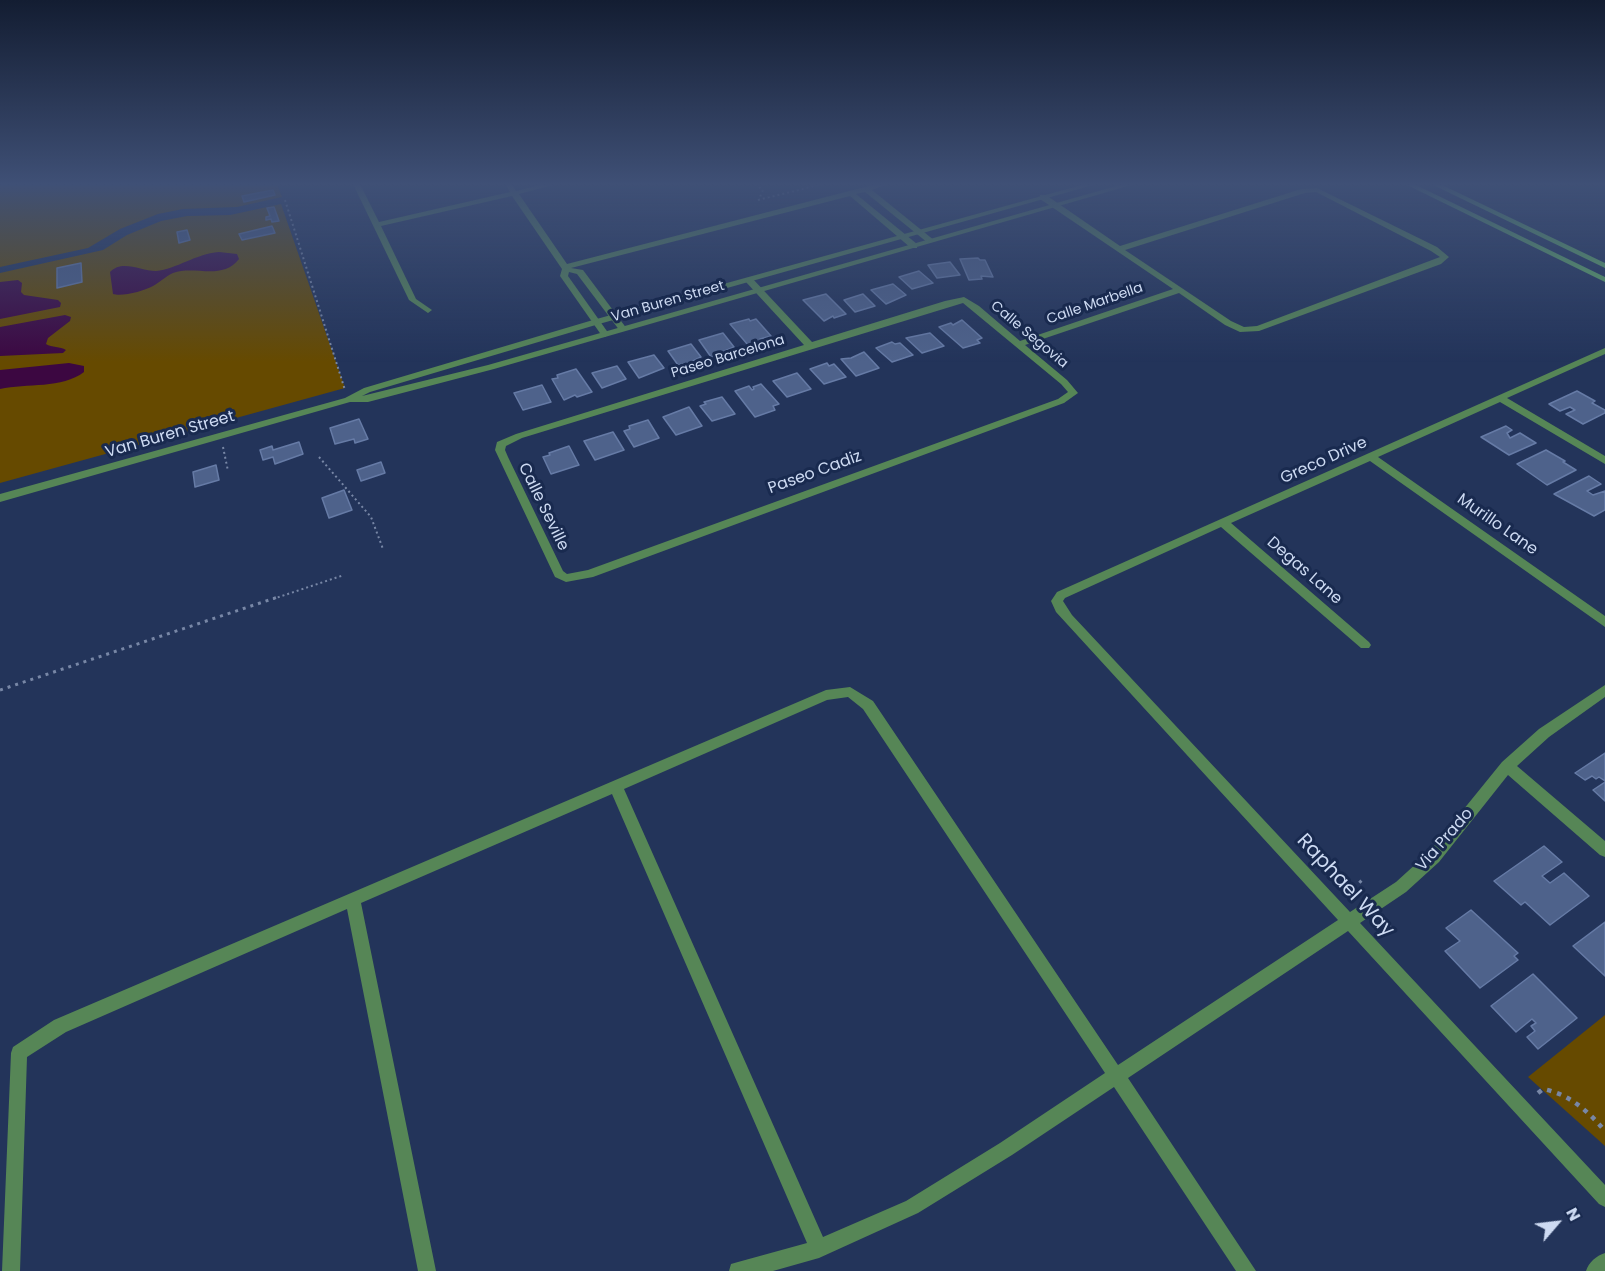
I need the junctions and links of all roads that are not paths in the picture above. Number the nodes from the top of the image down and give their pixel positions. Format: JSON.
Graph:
{"nodes":[{"id":1,"x":385,"y":243,"type":"edge"},
{"id":2,"x":548,"y":243,"type":"edge"},
{"id":3,"x":658,"y":243,"type":"edge"},
{"id":4,"x":877,"y":243,"type":"edge"},
{"id":5,"x":911,"y":243,"type":"edge"},
{"id":6,"x":923,"y":243,"type":"edge"},
{"id":7,"x":1111,"y":243,"type":"edge"},
{"id":8,"x":1137,"y":243,"type":"edge"},
{"id":9,"x":1423,"y":243,"type":"edge"},
{"id":10,"x":1530,"y":243,"type":"edge"},
{"id":11,"x":1539,"y":243,"type":"edge"},
{"id":12,"x":1558,"y":243,"type":"edge"},
{"id":13,"x":914,"y":246,"type":"junction"},
{"id":14,"x":1119,"y":249,"type":"junction"},
{"id":15,"x":1605,"y":266,"type":"edge"},
{"id":16,"x":565,"y":268,"type":"junction"},
{"id":17,"x":1605,"y":275,"type":"edge"},
{"id":18,"x":749,"y":280,"type":"junction"},
{"id":19,"x":1605,"y":280,"type":"edge"},
{"id":20,"x":759,"y":290,"type":"junction"},
{"id":21,"x":1180,"y":290,"type":"junction"},
{"id":22,"x":964,"y":300,"type":"joint"},
{"id":23,"x":429,"y":310,"type":"dead end"},
{"id":24,"x":614,"y":317,"type":"junction"},
{"id":25,"x":596,"y":322,"type":"junction"},
{"id":26,"x":623,"y":329,"type":"junction"},
{"id":27,"x":605,"y":334,"type":"junction"},
{"id":28,"x":1019,"y":344,"type":"junction"},
{"id":29,"x":810,"y":346,"type":"junction"},
{"id":30,"x":1605,"y":351,"type":"edge"},
{"id":31,"x":1073,"y":393,"type":"joint"},
{"id":32,"x":1500,"y":398,"type":"junction"},
{"id":33,"x":348,"y":400,"type":"junction"},
{"id":34,"x":501,"y":444,"type":"joint"},
{"id":35,"x":1370,"y":456,"type":"junction"},
{"id":36,"x":1605,"y":461,"type":"edge"},
{"id":37,"x":0,"y":498,"type":"edge"},
{"id":38,"x":1222,"y":522,"type":"junction"},
{"id":39,"x":567,"y":578,"type":"joint"},
{"id":40,"x":1057,"y":601,"type":"joint"},
{"id":41,"x":1605,"y":622,"type":"edge"},
{"id":42,"x":1365,"y":645,"type":"dead end"},
{"id":43,"x":1605,"y":690,"type":"edge"},
{"id":44,"x":1507,"y":766,"type":"junction"},
{"id":45,"x":616,"y":787,"type":"junction"},
{"id":46,"x":1605,"y":850,"type":"edge"},
{"id":47,"x":353,"y":900,"type":"junction"},
{"id":48,"x":1349,"y":921,"type":"junction"},
{"id":49,"x":1115,"y":1077,"type":"junction"},
{"id":50,"x":1605,"y":1198,"type":"edge"},
{"id":51,"x":819,"y":1249,"type":"junction"},
{"id":52,"x":1605,"y":1262,"type":"edge"},
{"id":53,"x":11,"y":1271,"type":"edge"},
{"id":54,"x":427,"y":1271,"type":"edge"},
{"id":55,"x":738,"y":1271,"type":"edge"},
{"id":56,"x":1247,"y":1271,"type":"edge"},
{"id":57,"x":1595,"y":1271,"type":"edge"}],
"edges":[{"from":1,"to":23,"type":"street"},
{"from":2,"to":16,"type":"street"},
{"from":3,"to":16,"type":"street"},
{"from":4,"to":18,"type":"street","name":"Van Buren Street"},
{"from":5,"to":13,"type":"street"},
{"from":6,"to":13,"type":"street","name":"Van Buren Street"},
{"from":7,"to":14,"type":"street"},
{"from":8,"to":14,"type":"street"},
{"from":9,"to":21,"type":"street"},
{"from":10,"to":19,"type":"main road"},
{"from":11,"to":17,"type":"main road"},
{"from":12,"to":15,"type":"main road"},
{"from":13,"to":20,"type":"street","name":"Van Buren Street"},
{"from":14,"to":21,"type":"street"},
{"from":16,"to":24,"type":"street"},
{"from":16,"to":25,"type":"street"},
{"from":18,"to":20,"type":"street"},
{"from":18,"to":24,"type":"street","name":"Van Buren Street"},
{"from":20,"to":26,"type":"street","name":"Van Buren Street"},
{"from":20,"to":29,"type":"street"},
{"from":21,"to":28,"type":"street","name":"Calle Marbella"},
{"from":22,"to":28,"type":"street","name":"Calle Segovia"},
{"from":22,"to":29,"type":"street","name":"Paseo Barcelona"},
{"from":24,"to":25,"type":"street","name":"Van Buren Street"},
{"from":24,"to":26,"type":"street"},
{"from":25,"to":27,"type":"street"},
{"from":25,"to":33,"type":"street","name":"Van Buren Street"},
{"from":26,"to":27,"type":"street","name":"Van Buren Street"},
{"from":27,"to":33,"type":"street","name":"Van Buren Street"},
{"from":28,"to":31,"type":"street","name":"Calle Segovia"},
{"from":29,"to":34,"type":"street","name":"Paseo Barcelona"},
{"from":30,"to":32,"type":"street","name":"Greco Drive"},
{"from":31,"to":39,"type":"street","name":"Paseo Cadiz"},
{"from":32,"to":35,"type":"street","name":"Greco Drive"},
{"from":32,"to":36,"type":"street"},
{"from":33,"to":37,"type":"street","name":"Van Buren Street"},
{"from":34,"to":39,"type":"street","name":"Calle Seville"},
{"from":35,"to":38,"type":"street","name":"Greco Drive"},
{"from":35,"to":41,"type":"street","name":"Murillo Lane"},
{"from":38,"to":40,"type":"street","name":"Greco Drive"},
{"from":38,"to":42,"type":"street","name":"Degas Lane"},
{"from":40,"to":48,"type":"street","name":"Raphael Way"},
{"from":43,"to":44,"type":"street","name":"Via Prado"},
{"from":44,"to":46,"type":"street"},
{"from":44,"to":48,"type":"street","name":"Via Prado"},
{"from":45,"to":47,"type":"street"},
{"from":45,"to":49,"type":"street"},
{"from":45,"to":51,"type":"street"},
{"from":47,"to":53,"type":"street"},
{"from":47,"to":54,"type":"street"},
{"from":48,"to":49,"type":"street","name":"Via Prado"},
{"from":48,"to":50,"type":"street","name":"Raphael Way"},
{"from":49,"to":51,"type":"street","name":"Via Prado"},
{"from":49,"to":56,"type":"street"},
{"from":51,"to":55,"type":"street","name":"Via Prado"},
{"from":52,"to":57,"type":"street"}]}
